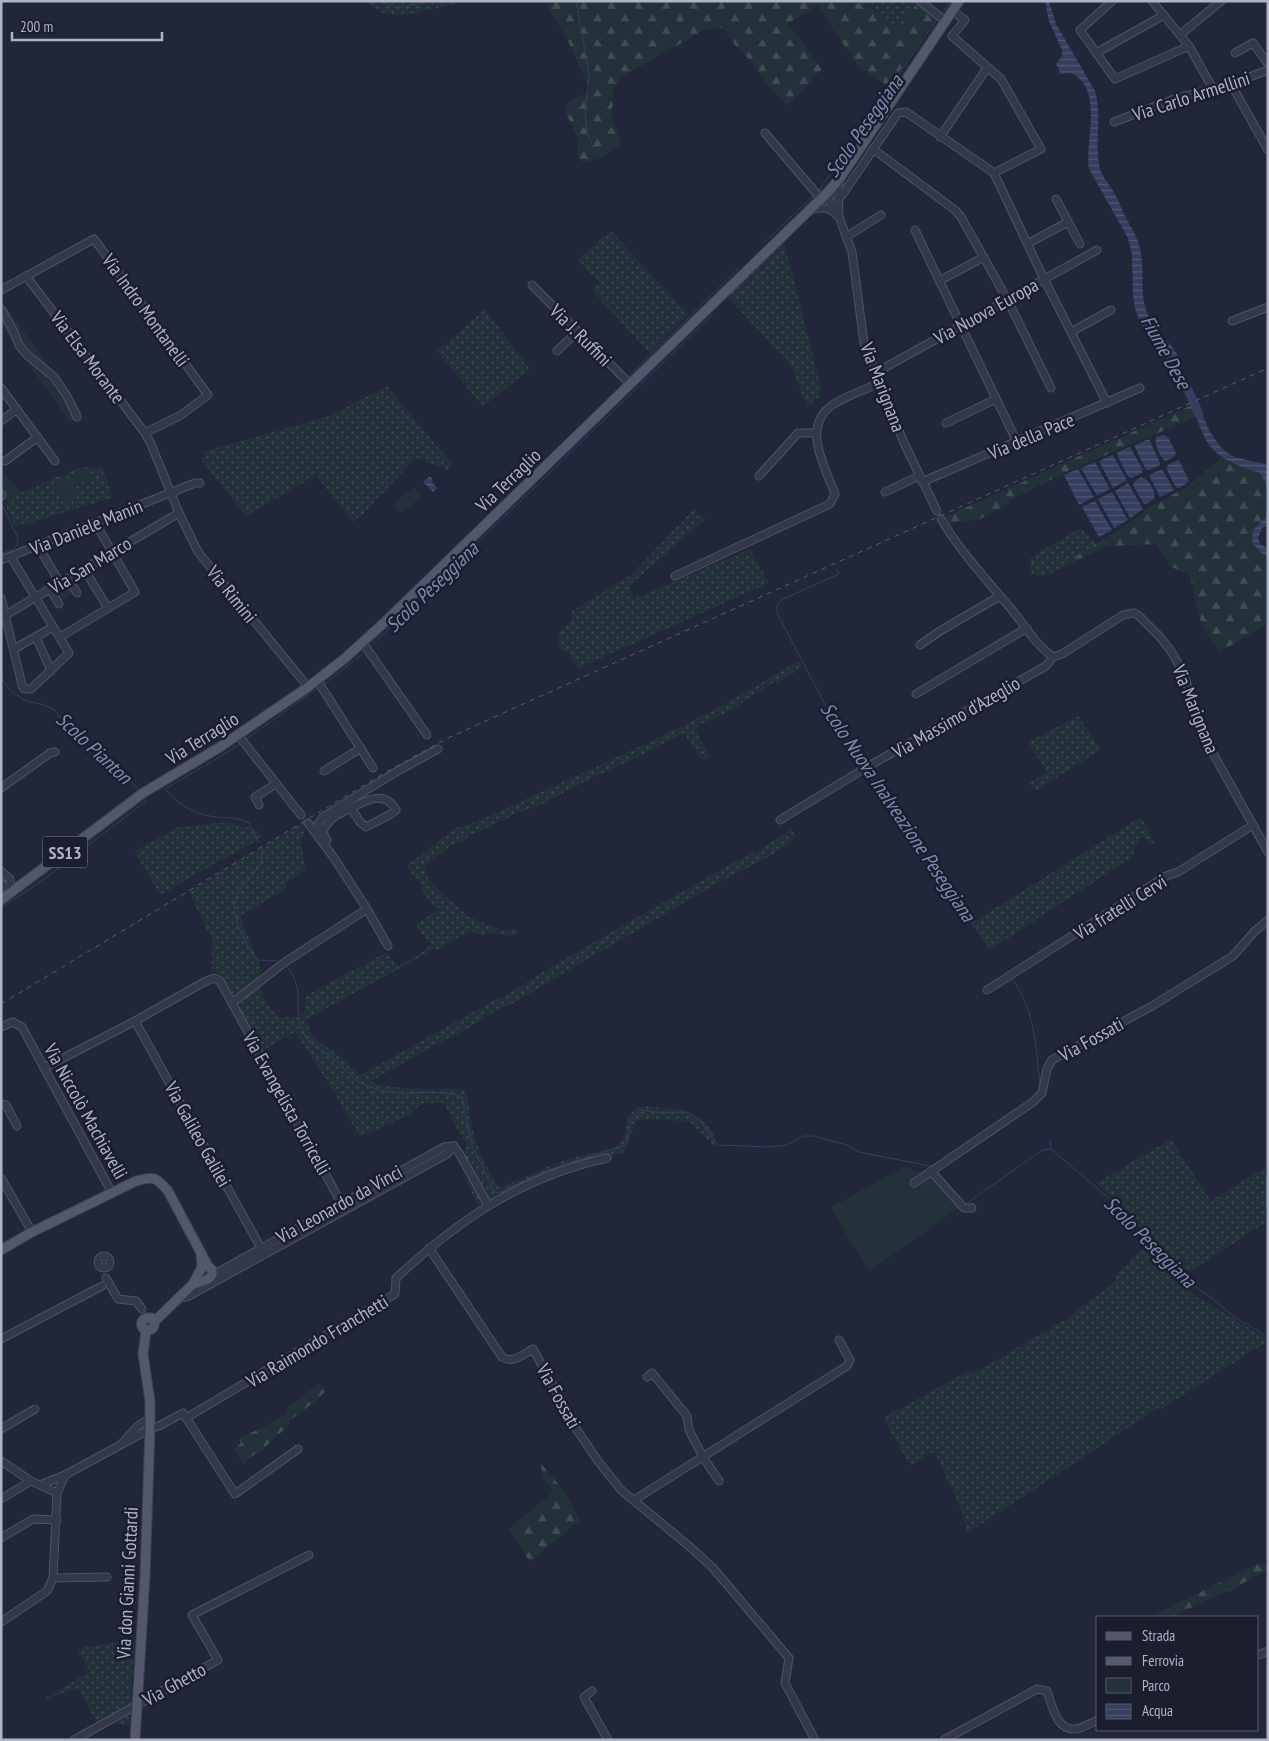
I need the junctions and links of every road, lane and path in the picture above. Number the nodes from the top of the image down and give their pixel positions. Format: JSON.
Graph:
{"nodes":[{"id":1,"x":920,"y":1,"type":"edge"},
{"id":2,"x":959,"y":1,"type":"edge"},
{"id":3,"x":1112,"y":1,"type":"edge"},
{"id":4,"x":1152,"y":1,"type":"edge"},
{"id":5,"x":1221,"y":1,"type":"edge"},
{"id":6,"x":955,"y":12,"type":"junction"},
{"id":7,"x":1164,"y":16,"type":"junction"},
{"id":8,"x":941,"y":18,"type":"junction"},
{"id":9,"x":1180,"y":35,"type":"junction"},
{"id":10,"x":1189,"y":46,"type":"junction"},
{"id":11,"x":1096,"y":53,"type":"junction"},
{"id":12,"x":1236,"y":53,"type":"dead end"},
{"id":13,"x":1268,"y":64,"type":"edge"},
{"id":14,"x":987,"y":68,"type":"junction"},
{"id":15,"x":1268,"y":70,"type":"edge"},
{"id":16,"x":1231,"y":84,"type":"junction"},
{"id":17,"x":1213,"y":89,"type":"junction"},
{"id":18,"x":1114,"y":122,"type":"dead end"},
{"id":19,"x":765,"y":133,"type":"dead end"},
{"id":20,"x":940,"y":137,"type":"junction"},
{"id":21,"x":873,"y":149,"type":"junction"},
{"id":22,"x":1268,"y":150,"type":"edge"},
{"id":23,"x":994,"y":174,"type":"junction"},
{"id":24,"x":840,"y":178,"type":"junction"},
{"id":25,"x":820,"y":194,"type":"junction"},
{"id":26,"x":1056,"y":199,"type":"dead end"},
{"id":27,"x":838,"y":201,"type":"junction"},
{"id":28,"x":811,"y":209,"type":"junction"},
{"id":29,"x":881,"y":215,"type":"dead end"},
{"id":30,"x":837,"y":216,"type":"junction"},
{"id":31,"x":1068,"y":222,"type":"junction"},
{"id":32,"x":915,"y":230,"type":"dead end"},
{"id":33,"x":846,"y":237,"type":"junction"},
{"id":34,"x":1027,"y":244,"type":"junction"},
{"id":35,"x":1080,"y":244,"type":"dead end"},
{"id":36,"x":1097,"y":250,"type":"dead end"},
{"id":37,"x":984,"y":257,"type":"junction"},
{"id":38,"x":26,"y":276,"type":"junction"},
{"id":39,"x":1044,"y":279,"type":"junction"},
{"id":40,"x":939,"y":281,"type":"junction"},
{"id":41,"x":532,"y":285,"type":"dead end"},
{"id":42,"x":1,"y":290,"type":"edge"},
{"id":43,"x":1007,"y":299,"type":"junction"},
{"id":44,"x":1268,"y":307,"type":"edge"},
{"id":45,"x":1,"y":309,"type":"edge"},
{"id":46,"x":1111,"y":310,"type":"dead end"},
{"id":47,"x":1232,"y":322,"type":"dead end"},
{"id":48,"x":960,"y":326,"type":"junction"},
{"id":49,"x":577,"y":332,"type":"junction"},
{"id":50,"x":1071,"y":332,"type":"junction"},
{"id":51,"x":557,"y":351,"type":"dead end"},
{"id":52,"x":875,"y":372,"type":"junction"},
{"id":53,"x":880,"y":383,"type":"junction"},
{"id":54,"x":630,"y":384,"type":"junction"},
{"id":55,"x":1,"y":388,"type":"edge"},
{"id":56,"x":1051,"y":388,"type":"dead end"},
{"id":57,"x":1140,"y":388,"type":"dead end"},
{"id":58,"x":996,"y":399,"type":"junction"},
{"id":59,"x":1107,"y":403,"type":"junction"},
{"id":60,"x":17,"y":409,"type":"junction"},
{"id":61,"x":77,"y":417,"type":"dead end"},
{"id":62,"x":1,"y":421,"type":"edge"},
{"id":63,"x":946,"y":423,"type":"dead end"},
{"id":64,"x":817,"y":434,"type":"junction"},
{"id":65,"x":146,"y":436,"type":"junction"},
{"id":66,"x":38,"y":437,"type":"junction"},
{"id":67,"x":1017,"y":442,"type":"junction"},
{"id":68,"x":5,"y":461,"type":"dead end"},
{"id":69,"x":56,"y":461,"type":"dead end"},
{"id":70,"x":759,"y":476,"type":"dead end"},
{"id":71,"x":923,"y":480,"type":"junction"},
{"id":72,"x":200,"y":484,"type":"dead end"},
{"id":73,"x":885,"y":492,"type":"dead end"},
{"id":74,"x":171,"y":493,"type":"junction"},
{"id":75,"x":937,"y":511,"type":"dead end"},
{"id":76,"x":178,"y":513,"type":"junction"},
{"id":77,"x":941,"y":518,"type":"dead end"},
{"id":78,"x":96,"y":524,"type":"junction"},
{"id":79,"x":38,"y":546,"type":"junction"},
{"id":80,"x":111,"y":552,"type":"junction"},
{"id":81,"x":11,"y":557,"type":"junction"},
{"id":82,"x":1,"y":560,"type":"edge"},
{"id":83,"x":84,"y":569,"type":"junction"},
{"id":84,"x":675,"y":576,"type":"dead end"},
{"id":85,"x":68,"y":578,"type":"junction"},
{"id":86,"x":60,"y":583,"type":"junction"},
{"id":87,"x":50,"y":590,"type":"junction"},
{"id":88,"x":77,"y":593,"type":"dead end"},
{"id":89,"x":1000,"y":596,"type":"junction"},
{"id":90,"x":1,"y":598,"type":"edge"},
{"id":91,"x":35,"y":598,"type":"junction"},
{"id":92,"x":58,"y":604,"type":"dead end"},
{"id":93,"x":108,"y":608,"type":"junction"},
{"id":94,"x":3,"y":616,"type":"edge"},
{"id":95,"x":53,"y":627,"type":"junction"},
{"id":96,"x":1027,"y":628,"type":"junction"},
{"id":97,"x":36,"y":637,"type":"junction"},
{"id":98,"x":60,"y":637,"type":"junction"},
{"id":99,"x":920,"y":645,"type":"dead end"},
{"id":100,"x":366,"y":647,"type":"junction"},
{"id":101,"x":14,"y":649,"type":"junction"},
{"id":102,"x":1053,"y":657,"type":"junction"},
{"id":103,"x":51,"y":671,"type":"junction"},
{"id":104,"x":320,"y":684,"type":"junction"},
{"id":105,"x":308,"y":687,"type":"junction"},
{"id":106,"x":916,"y":694,"type":"dead end"},
{"id":107,"x":427,"y":735,"type":"dead end"},
{"id":108,"x":241,"y":740,"type":"junction"},
{"id":109,"x":361,"y":748,"type":"junction"},
{"id":110,"x":438,"y":749,"type":"dead end"},
{"id":111,"x":55,"y":752,"type":"dead end"},
{"id":112,"x":373,"y":768,"type":"dead end"},
{"id":113,"x":324,"y":771,"type":"dead end"},
{"id":114,"x":276,"y":784,"type":"junction"},
{"id":115,"x":1,"y":788,"type":"edge"},
{"id":116,"x":259,"y":805,"type":"dead end"},
{"id":117,"x":351,"y":808,"type":"junction"},
{"id":118,"x":301,"y":815,"type":"dead end"},
{"id":119,"x":780,"y":820,"type":"dead end"},
{"id":120,"x":308,"y":823,"type":"dead end"},
{"id":121,"x":1253,"y":825,"type":"junction"},
{"id":122,"x":322,"y":832,"type":"junction"},
{"id":123,"x":325,"y":845,"type":"junction"},
{"id":124,"x":1268,"y":852,"type":"edge"},
{"id":125,"x":1,"y":871,"type":"edge"},
{"id":126,"x":32,"y":878,"type":"junction"},
{"id":127,"x":10,"y":879,"type":"junction"},
{"id":128,"x":1,"y":884,"type":"edge"},
{"id":129,"x":12,"y":892,"type":"junction"},
{"id":130,"x":1,"y":900,"type":"edge"},
{"id":131,"x":367,"y":909,"type":"junction"},
{"id":132,"x":1268,"y":920,"type":"edge"},
{"id":133,"x":388,"y":946,"type":"dead end"},
{"id":134,"x":987,"y":990,"type":"dead end"},
{"id":135,"x":232,"y":1003,"type":"junction"},
{"id":136,"x":135,"y":1021,"type":"junction"},
{"id":137,"x":1,"y":1027,"type":"edge"},
{"id":138,"x":44,"y":1068,"type":"junction"},
{"id":139,"x":1,"y":1104,"type":"edge"},
{"id":140,"x":17,"y":1126,"type":"dead end"},
{"id":141,"x":454,"y":1146,"type":"junction"},
{"id":142,"x":607,"y":1158,"type":"dead end"},
{"id":143,"x":934,"y":1170,"type":"junction"},
{"id":144,"x":1,"y":1178,"type":"edge"},
{"id":145,"x":914,"y":1183,"type":"dead end"},
{"id":146,"x":112,"y":1194,"type":"junction"},
{"id":147,"x":342,"y":1203,"type":"junction"},
{"id":148,"x":488,"y":1205,"type":"junction"},
{"id":149,"x":972,"y":1208,"type":"dead end"},
{"id":150,"x":346,"y":1210,"type":"junction"},
{"id":151,"x":32,"y":1232,"type":"junction"},
{"id":152,"x":261,"y":1247,"type":"junction"},
{"id":153,"x":429,"y":1248,"type":"junction"},
{"id":154,"x":1,"y":1250,"type":"edge"},
{"id":155,"x":265,"y":1254,"type":"junction"},
{"id":156,"x":206,"y":1272,"type":"junction"},
{"id":157,"x":106,"y":1278,"type":"junction"},
{"id":158,"x":102,"y":1286,"type":"dead end"},
{"id":159,"x":178,"y":1298,"type":"junction"},
{"id":160,"x":142,"y":1309,"type":"junction"},
{"id":161,"x":152,"y":1320,"type":"junction"},
{"id":162,"x":144,"y":1327,"type":"junction"},
{"id":163,"x":1,"y":1339,"type":"edge"},
{"id":164,"x":838,"y":1340,"type":"dead end"},
{"id":165,"x":647,"y":1377,"type":"dead end"},
{"id":166,"x":35,"y":1409,"type":"dead end"},
{"id":167,"x":150,"y":1418,"type":"junction"},
{"id":168,"x":186,"y":1418,"type":"junction"},
{"id":169,"x":150,"y":1428,"type":"junction"},
{"id":170,"x":1,"y":1429,"type":"edge"},
{"id":171,"x":120,"y":1446,"type":"junction"},
{"id":172,"x":298,"y":1450,"type":"dead end"},
{"id":173,"x":703,"y":1456,"type":"junction"},
{"id":174,"x":1,"y":1461,"type":"edge"},
{"id":175,"x":65,"y":1475,"type":"junction"},
{"id":176,"x":719,"y":1481,"type":"dead end"},
{"id":177,"x":31,"y":1482,"type":"junction"},
{"id":178,"x":40,"y":1486,"type":"junction"},
{"id":179,"x":57,"y":1493,"type":"junction"},
{"id":180,"x":1,"y":1500,"type":"edge"},
{"id":181,"x":634,"y":1500,"type":"junction"},
{"id":182,"x":57,"y":1520,"type":"junction"},
{"id":183,"x":1,"y":1538,"type":"edge"},
{"id":184,"x":309,"y":1555,"type":"dead end"},
{"id":185,"x":107,"y":1577,"type":"dead end"},
{"id":186,"x":53,"y":1578,"type":"junction"},
{"id":187,"x":1,"y":1622,"type":"edge"},
{"id":188,"x":592,"y":1691,"type":"dead end"},
{"id":189,"x":137,"y":1705,"type":"junction"},
{"id":190,"x":1096,"y":1721,"type":"edge"},
{"id":191,"x":74,"y":1740,"type":"edge"},
{"id":192,"x":135,"y":1740,"type":"edge"},
{"id":193,"x":608,"y":1740,"type":"edge"},
{"id":194,"x":815,"y":1740,"type":"edge"},
{"id":195,"x":944,"y":1740,"type":"edge"}],
"edges":[{"from":1,"to":8,"type":"street"},
{"from":2,"to":6,"type":"main road","name":"Via Terraglio","number":"SS13"},
{"from":3,"to":11,"type":"street"},
{"from":4,"to":7,"type":"street"},
{"from":5,"to":9,"type":"street"},
{"from":6,"to":8,"type":"main road","name":"Via Terraglio","number":"SS13"},
{"from":6,"to":14,"type":"street"},
{"from":7,"to":9,"type":"street"},
{"from":7,"to":11,"type":"street"},
{"from":8,"to":24,"type":"main road","name":"Via Terraglio","number":"SS13"},
{"from":9,"to":10,"type":"street"},
{"from":10,"to":11,"type":"street"},
{"from":10,"to":17,"type":"street"},
{"from":12,"to":13,"type":"street","name":"Via Carlo Armellini"},
{"from":14,"to":20,"type":"street"},
{"from":14,"to":23,"type":"street"},
{"from":15,"to":16,"type":"street","name":"Via Carlo Armellini"},
{"from":16,"to":17,"type":"street","name":"Via Carlo Armellini"},
{"from":16,"to":22,"type":"street"},
{"from":17,"to":18,"type":"street","name":"Via Carlo Armellini"},
{"from":19,"to":25,"type":"street"},
{"from":20,"to":21,"type":"street"},
{"from":20,"to":23,"type":"street"},
{"from":21,"to":27,"type":"street"},
{"from":21,"to":37,"type":"street"},
{"from":23,"to":34,"type":"street"},
{"from":24,"to":25,"type":"main road","name":"Via Terraglio","number":"SS13"},
{"from":24,"to":27,"type":"street","name":"Via Marignana"},
{"from":25,"to":27,"type":"street"},
{"from":25,"to":28,"type":"main road","name":"Via Terraglio","number":"SS13"},
{"from":25,"to":30,"type":"street","name":"Via Marignana"},
{"from":26,"to":31,"type":"street"},
{"from":27,"to":30,"type":"street","name":"Via Marignana"},
{"from":28,"to":30,"type":"street"},
{"from":28,"to":54,"type":"main road","name":"Via Terraglio","number":"SS13"},
{"from":29,"to":33,"type":"street"},
{"from":30,"to":33,"type":"street","name":"Via Marignana"},
{"from":31,"to":34,"type":"street"},
{"from":31,"to":35,"type":"street"},
{"from":32,"to":40,"type":"street"},
{"from":33,"to":52,"type":"street","name":"Via Marignana"},
{"from":34,"to":39,"type":"street"},
{"from":36,"to":39,"type":"street","name":"Via Nuova Europa"},
{"from":37,"to":40,"type":"street"},
{"from":37,"to":43,"type":"street"},
{"from":38,"to":42,"type":"street"},
{"from":38,"to":65,"type":"street","name":"Via Elsa Morante"},
{"from":38,"to":65,"type":"street","name":"Via Indro Montanelli"},
{"from":39,"to":43,"type":"street","name":"Via Nuova Europa"},
{"from":39,"to":50,"type":"street"},
{"from":40,"to":48,"type":"street"},
{"from":41,"to":49,"type":"street","name":"Via J. Ruffini"},
{"from":43,"to":48,"type":"street","name":"Via Nuova Europa"},
{"from":43,"to":56,"type":"street"},
{"from":44,"to":47,"type":"street"},
{"from":45,"to":61,"type":"street"},
{"from":46,"to":50,"type":"street"},
{"from":48,"to":52,"type":"street","name":"Via Nuova Europa"},
{"from":48,"to":58,"type":"street"},
{"from":49,"to":51,"type":"street"},
{"from":49,"to":54,"type":"street","name":"Via J. Ruffini"},
{"from":50,"to":59,"type":"street"},
{"from":52,"to":53,"type":"street","name":"Via Marignana"},
{"from":53,"to":64,"type":"street"},
{"from":53,"to":71,"type":"street","name":"Via Marignana"},
{"from":54,"to":100,"type":"main road","name":"Via Terraglio","number":"SS13"},
{"from":55,"to":60,"type":"street"},
{"from":57,"to":59,"type":"street","name":"Via della Pace"},
{"from":58,"to":63,"type":"street"},
{"from":58,"to":67,"type":"street"},
{"from":59,"to":67,"type":"street","name":"Via della Pace"},
{"from":60,"to":62,"type":"street"},
{"from":60,"to":66,"type":"street"},
{"from":64,"to":70,"type":"street"},
{"from":64,"to":84,"type":"street"},
{"from":65,"to":74,"type":"street","name":"Via Rimini"},
{"from":66,"to":68,"type":"street"},
{"from":66,"to":69,"type":"street"},
{"from":67,"to":71,"type":"street","name":"Via della Pace"},
{"from":71,"to":73,"type":"street"},
{"from":71,"to":75,"type":"street","name":"Via Marignana"},
{"from":72,"to":74,"type":"street"},
{"from":74,"to":76,"type":"street","name":"Via Rimini"},
{"from":74,"to":78,"type":"street","name":"Via Daniele Manin"},
{"from":76,"to":80,"type":"street","name":"Via San Marco"},
{"from":76,"to":105,"type":"street","name":"Via Rimini"},
{"from":77,"to":89,"type":"street"},
{"from":78,"to":79,"type":"street","name":"Via Daniele Manin"},
{"from":78,"to":80,"type":"street"},
{"from":79,"to":81,"type":"street","name":"Via Daniele Manin"},
{"from":79,"to":86,"type":"street"},
{"from":80,"to":83,"type":"street","name":"Via San Marco"},
{"from":80,"to":93,"type":"street"},
{"from":81,"to":82,"type":"street","name":"Via Daniele Manin"},
{"from":81,"to":91,"type":"street"},
{"from":83,"to":85,"type":"street","name":"Via San Marco"},
{"from":83,"to":93,"type":"street"},
{"from":85,"to":86,"type":"street","name":"Via San Marco"},
{"from":85,"to":88,"type":"street"},
{"from":86,"to":87,"type":"street","name":"Via San Marco"},
{"from":87,"to":91,"type":"street","name":"Via San Marco"},
{"from":87,"to":92,"type":"street"},
{"from":89,"to":96,"type":"street"},
{"from":89,"to":99,"type":"street"},
{"from":90,"to":94,"type":"street"},
{"from":91,"to":94,"type":"street","name":"Via San Marco"},
{"from":91,"to":95,"type":"street"},
{"from":93,"to":98,"type":"street"},
{"from":94,"to":101,"type":"street"},
{"from":95,"to":97,"type":"street"},
{"from":95,"to":98,"type":"street"},
{"from":96,"to":102,"type":"street"},
{"from":96,"to":106,"type":"street"},
{"from":97,"to":101,"type":"street"},
{"from":97,"to":103,"type":"street"},
{"from":98,"to":103,"type":"street"},
{"from":100,"to":104,"type":"main road","name":"Via Terraglio","number":"SS13"},
{"from":100,"to":107,"type":"street"},
{"from":101,"to":103,"type":"street"},
{"from":102,"to":119,"type":"street","name":"Via Massimo d'Azeglio"},
{"from":102,"to":121,"type":"street","name":"Via Marignana"},
{"from":104,"to":105,"type":"main road","name":"Via Terraglio","number":"SS13"},
{"from":104,"to":109,"type":"street"},
{"from":105,"to":108,"type":"main road","name":"Via Terraglio","number":"SS13"},
{"from":108,"to":114,"type":"street"},
{"from":108,"to":126,"type":"main road","name":"Via Terraglio","number":"SS13"},
{"from":109,"to":112,"type":"street"},
{"from":109,"to":113,"type":"street"},
{"from":110,"to":122,"type":"street"},
{"from":111,"to":115,"type":"street"},
{"from":114,"to":116,"type":"street"},
{"from":114,"to":118,"type":"street"},
{"from":117,"to":117,"type":"street"},
{"from":117,"to":122,"type":"street"},
{"from":120,"to":123,"type":"street"},
{"from":121,"to":124,"type":"street","name":"Via Marignana"},
{"from":121,"to":134,"type":"street","name":"Via fratelli Cervi"},
{"from":122,"to":123,"type":"street"},
{"from":123,"to":131,"type":"street"},
{"from":125,"to":127,"type":"street"},
{"from":126,"to":127,"type":"street"},
{"from":126,"to":129,"type":"main road","name":"Via Terraglio","number":"SS13"},
{"from":127,"to":129,"type":"street"},
{"from":128,"to":129,"type":"street"},
{"from":129,"to":130,"type":"main road","name":"Via Terraglio","number":"SS13"},
{"from":131,"to":133,"type":"street"},
{"from":131,"to":135,"type":"street"},
{"from":132,"to":143,"type":"street","name":"Via Fossati"},
{"from":135,"to":136,"type":"street","name":"Via Evangelista Torricelli"},
{"from":135,"to":147,"type":"street","name":"Via Evangelista Torricelli"},
{"from":136,"to":138,"type":"street"},
{"from":136,"to":152,"type":"street","name":"Via Galileo Galilei"},
{"from":137,"to":138,"type":"street","name":"Via Niccolò Machiavelli"},
{"from":138,"to":146,"type":"street","name":"Via Niccolò Machiavelli"},
{"from":139,"to":140,"type":"street"},
{"from":141,"to":147,"type":"street","name":"Via Leonardo da Vinci"},
{"from":141,"to":148,"type":"street"},
{"from":141,"to":150,"type":"street"},
{"from":142,"to":148,"type":"street"},
{"from":143,"to":145,"type":"street","name":"Via Fossati"},
{"from":143,"to":149,"type":"street"},
{"from":144,"to":151,"type":"street"},
{"from":146,"to":151,"type":"main road"},
{"from":146,"to":156,"type":"main road","name":"Via Niccolò Machiavelli"},
{"from":147,"to":150,"type":"street","name":"Via Evangelista Torricelli"},
{"from":147,"to":152,"type":"street","name":"Via Leonardo da Vinci"},
{"from":148,"to":153,"type":"street"},
{"from":150,"to":155,"type":"street"},
{"from":151,"to":154,"type":"main road"},
{"from":152,"to":155,"type":"street","name":"Via Galileo Galilei"},
{"from":152,"to":156,"type":"street","name":"Via Leonardo da Vinci"},
{"from":153,"to":168,"type":"street","name":"Via Raimondo Franchetti"},
{"from":153,"to":181,"type":"street","name":"Via Fossati"},
{"from":155,"to":159,"type":"street"},
{"from":156,"to":159,"type":"main road"},
{"from":157,"to":157,"type":"street"},
{"from":157,"to":160,"type":"street"},
{"from":158,"to":163,"type":"street"},
{"from":159,"to":161,"type":"main road"},
{"from":160,"to":161,"type":"street"},
{"from":160,"to":162,"type":"street"},
{"from":161,"to":162,"type":"main road"},
{"from":162,"to":167,"type":"main road"},
{"from":164,"to":173,"type":"street"},
{"from":165,"to":173,"type":"street"},
{"from":166,"to":170,"type":"street"},
{"from":167,"to":169,"type":"main road"},
{"from":167,"to":171,"type":"street"},
{"from":168,"to":169,"type":"street","name":"Via Raimondo Franchetti"},
{"from":168,"to":172,"type":"street"},
{"from":169,"to":171,"type":"street"},
{"from":169,"to":189,"type":"main road","name":"Via don Gianni Gottardi"},
{"from":171,"to":175,"type":"street"},
{"from":173,"to":176,"type":"street"},
{"from":173,"to":181,"type":"street"},
{"from":174,"to":177,"type":"street"},
{"from":175,"to":178,"type":"street"},
{"from":175,"to":179,"type":"street"},
{"from":177,"to":178,"type":"street"},
{"from":177,"to":180,"type":"street"},
{"from":178,"to":179,"type":"street"},
{"from":179,"to":182,"type":"street"},
{"from":181,"to":194,"type":"street","name":"Via Fossati"},
{"from":182,"to":183,"type":"street"},
{"from":182,"to":186,"type":"street"},
{"from":184,"to":189,"type":"street","name":"Via Ghetto"},
{"from":185,"to":186,"type":"street"},
{"from":186,"to":187,"type":"street"},
{"from":188,"to":193,"type":"street"},
{"from":189,"to":191,"type":"street","name":"Via Ghetto"},
{"from":189,"to":192,"type":"main road","name":"Via don Gianni Gottardi"},
{"from":190,"to":195,"type":"street"}]}
